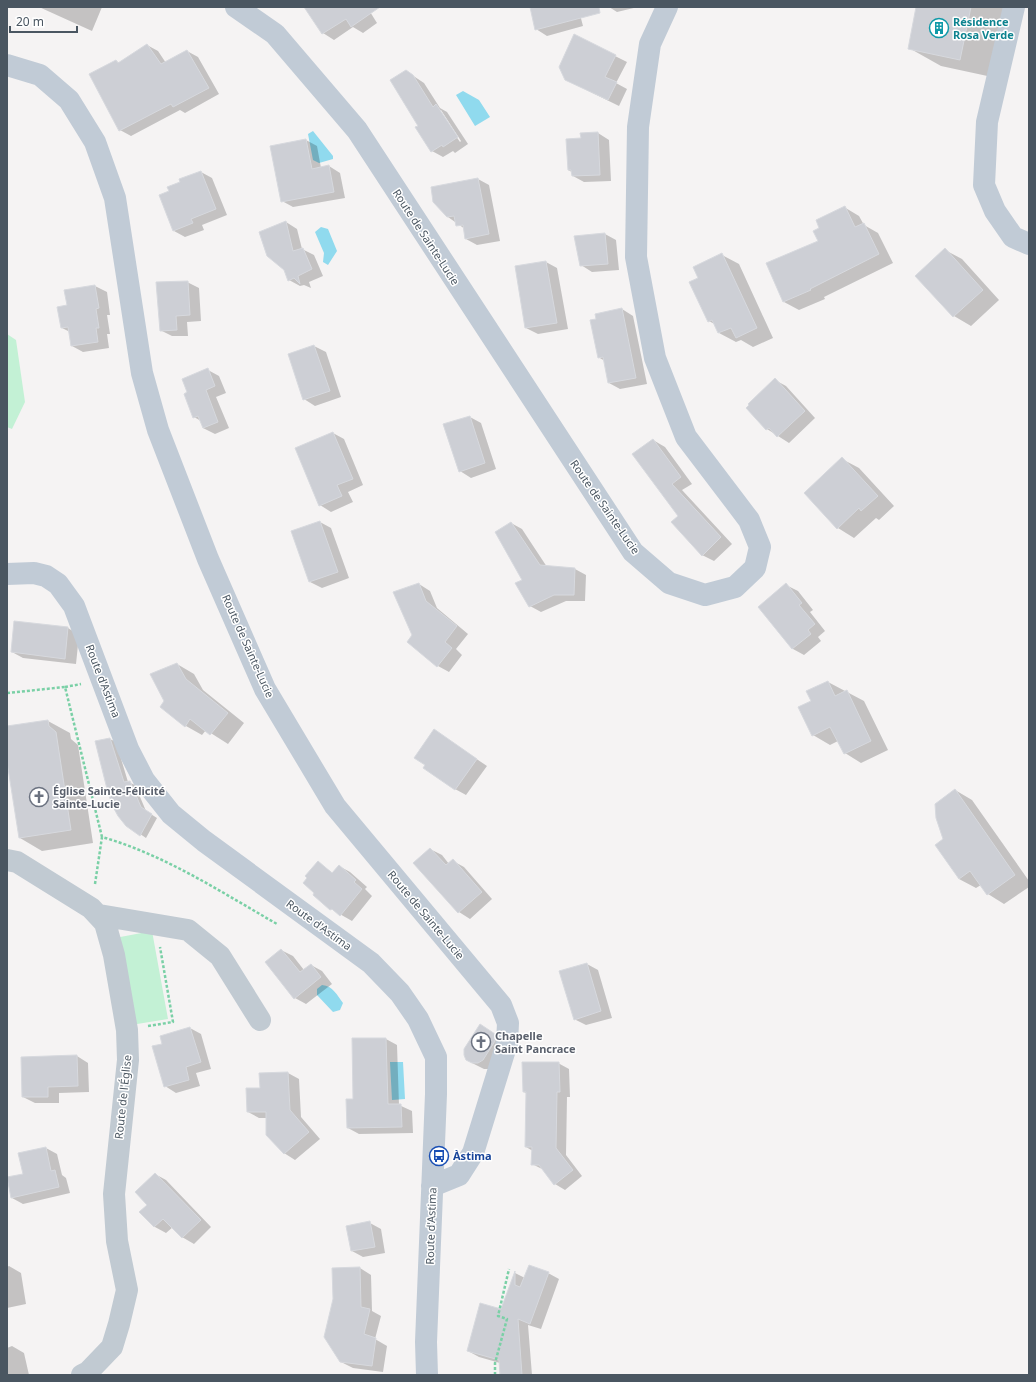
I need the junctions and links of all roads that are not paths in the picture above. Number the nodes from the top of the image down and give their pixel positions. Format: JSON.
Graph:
{"nodes":[{"id":1,"x":236,"y":7,"type":"edge"},
{"id":2,"x":667,"y":7,"type":"edge"},
{"id":3,"x":1014,"y":7,"type":"edge"},
{"id":4,"x":7,"y":65,"type":"edge"},
{"id":5,"x":1029,"y":244,"type":"edge"},
{"id":6,"x":7,"y":574,"type":"edge"},
{"id":7,"x":7,"y":860,"type":"edge"},
{"id":8,"x":95,"y":912,"type":"junction"},
{"id":9,"x":260,"y":1020,"type":"dead end"},
{"id":10,"x":432,"y":1186,"type":"junction"},
{"id":11,"x":82,"y":1375,"type":"edge"},
{"id":12,"x":427,"y":1375,"type":"edge"}],
"edges":[{"from":1,"to":2,"type":"street","name":"Route de Sainte-Lucie"},
{"from":3,"to":5,"type":"street"},
{"from":4,"to":10,"type":"street","name":"Route de Sainte-Lucie"},
{"from":6,"to":10,"type":"street","name":"Route d'Astima"},
{"from":7,"to":8,"type":"street"},
{"from":8,"to":9,"type":"street"},
{"from":8,"to":11,"type":"street","name":"Route de l'Église"},
{"from":10,"to":12,"type":"street","name":"Route d'Astima"}]}
